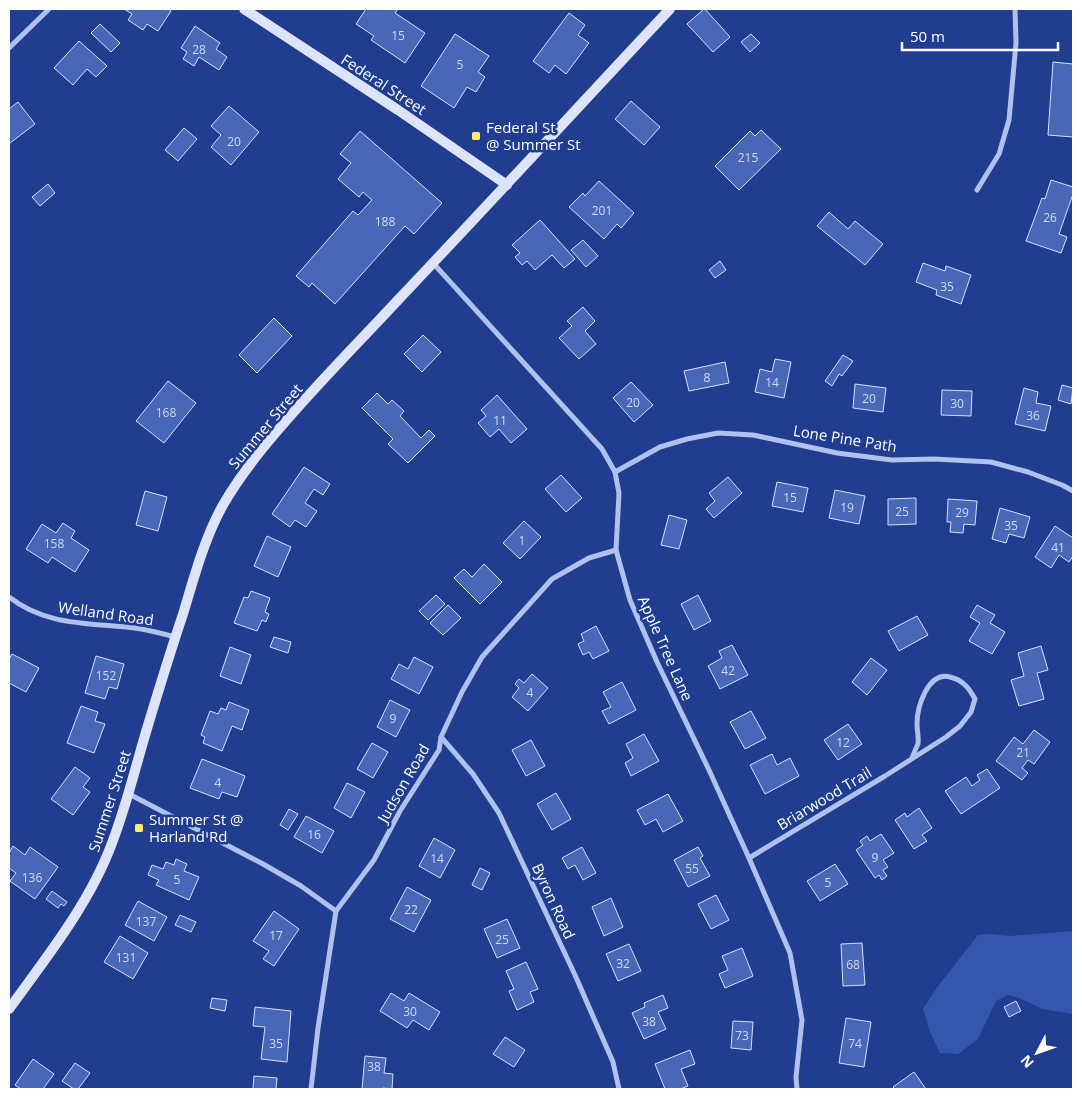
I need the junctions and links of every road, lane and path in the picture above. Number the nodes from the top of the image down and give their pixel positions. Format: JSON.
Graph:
{"nodes":[{"id":1,"x":50,"y":9,"type":"edge"},
{"id":2,"x":244,"y":9,"type":"edge"},
{"id":3,"x":670,"y":9,"type":"edge"},
{"id":4,"x":1015,"y":9,"type":"edge"},
{"id":5,"x":9,"y":48,"type":"edge"},
{"id":6,"x":507,"y":185,"type":"junction"},
{"id":7,"x":977,"y":190,"type":"dead end"},
{"id":8,"x":433,"y":263,"type":"junction"},
{"id":9,"x":616,"y":472,"type":"junction"},
{"id":10,"x":1073,"y":492,"type":"edge"},
{"id":11,"x":616,"y":550,"type":"junction"},
{"id":12,"x":9,"y":597,"type":"edge"},
{"id":13,"x":176,"y":637,"type":"junction"},
{"id":14,"x":441,"y":737,"type":"junction"},
{"id":15,"x":912,"y":758,"type":"junction"},
{"id":16,"x":129,"y":794,"type":"junction"},
{"id":17,"x":749,"y":858,"type":"junction"},
{"id":18,"x":336,"y":911,"type":"junction"},
{"id":19,"x":9,"y":1009,"type":"edge"},
{"id":20,"x":311,"y":1089,"type":"edge"},
{"id":21,"x":619,"y":1089,"type":"edge"},
{"id":22,"x":797,"y":1089,"type":"edge"}],
"edges":[{"from":1,"to":5,"type":"street"},
{"from":2,"to":6,"type":"street","name":"Federal Street"},
{"from":3,"to":6,"type":"street","name":"Summer Street"},
{"from":4,"to":7,"type":"street"},
{"from":6,"to":8,"type":"street","name":"Summer Street"},
{"from":8,"to":9,"type":"street","name":"Apple Tree Lane"},
{"from":8,"to":13,"type":"street","name":"Summer Street"},
{"from":9,"to":10,"type":"street","name":"Lone Pine Path"},
{"from":9,"to":11,"type":"street","name":"Apple Tree Lane"},
{"from":11,"to":14,"type":"street","name":"Judson Road"},
{"from":11,"to":17,"type":"street","name":"Apple Tree Lane"},
{"from":12,"to":13,"type":"street","name":"Welland Road"},
{"from":13,"to":16,"type":"street","name":"Summer Street"},
{"from":14,"to":18,"type":"street","name":"Judson Road"},
{"from":14,"to":21,"type":"street","name":"Byron Road"},
{"from":15,"to":15,"type":"street","name":"Briarwood Trail"},
{"from":15,"to":17,"type":"street","name":"Briarwood Trail"},
{"from":16,"to":18,"type":"street"},
{"from":16,"to":19,"type":"street","name":"Summer Street"},
{"from":17,"to":22,"type":"street","name":"Apple Tree Lane"},
{"from":18,"to":20,"type":"street","name":"Judson Road"}]}
